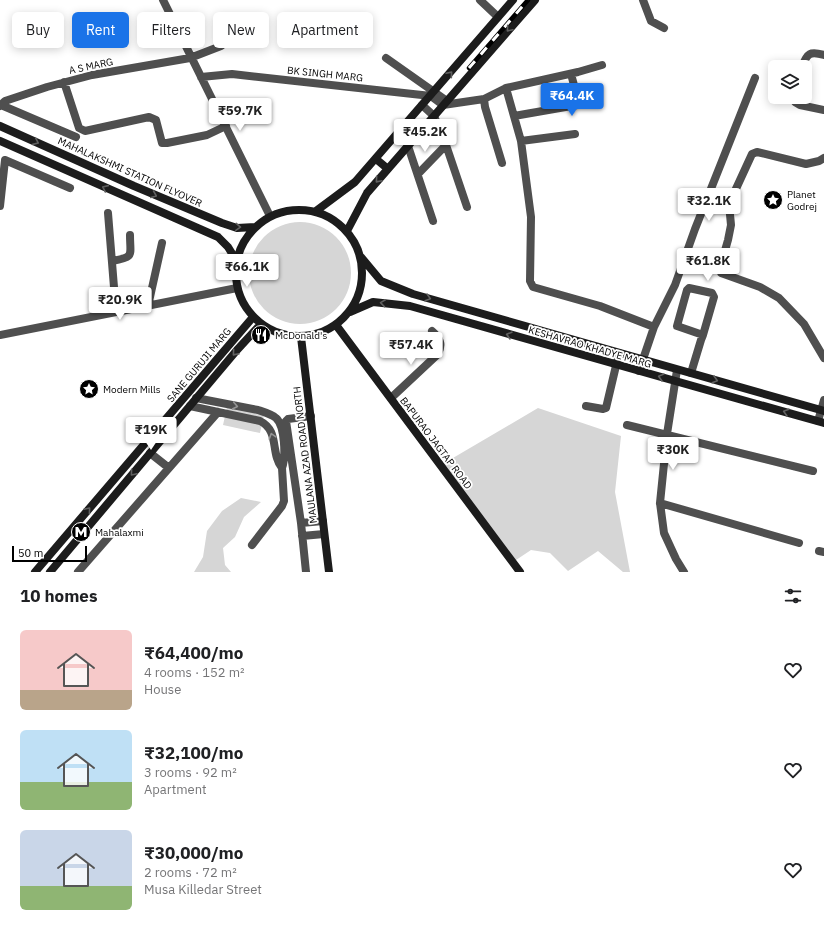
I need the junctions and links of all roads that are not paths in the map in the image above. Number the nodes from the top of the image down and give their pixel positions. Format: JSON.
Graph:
{"nodes":[{"id":1,"x":163,"y":0,"type":"edge"},
{"id":2,"x":480,"y":0,"type":"edge"},
{"id":3,"x":513,"y":0,"type":"edge"},
{"id":4,"x":535,"y":0,"type":"edge"},
{"id":5,"x":643,"y":0,"type":"edge"},
{"id":6,"x":498,"y":17,"type":"junction"},
{"id":7,"x":664,"y":28,"type":"dead end"},
{"id":8,"x":216,"y":48,"type":"edge"},
{"id":9,"x":824,"y":55,"type":"edge"},
{"id":10,"x":190,"y":58,"type":"junction"},
{"id":11,"x":386,"y":58,"type":"dead end"},
{"id":12,"x":805,"y":60,"type":"edge"},
{"id":13,"x":602,"y":65,"type":"dead end"},
{"id":14,"x":571,"y":74,"type":"junction"},
{"id":15,"x":200,"y":77,"type":"junction"},
{"id":16,"x":756,"y":78,"type":"dead end"},
{"id":17,"x":64,"y":82,"type":"junction"},
{"id":18,"x":506,"y":88,"type":"junction"},
{"id":19,"x":433,"y":93,"type":"junction"},
{"id":20,"x":484,"y":98,"type":"junction"},
{"id":21,"x":445,"y":103,"type":"junction"},
{"id":22,"x":798,"y":104,"type":"edge"},
{"id":23,"x":0,"y":105,"type":"edge"},
{"id":24,"x":422,"y":106,"type":"junction"},
{"id":25,"x":824,"y":110,"type":"edge"},
{"id":26,"x":434,"y":116,"type":"junction"},
{"id":27,"x":514,"y":116,"type":"junction"},
{"id":28,"x":406,"y":124,"type":"junction"},
{"id":29,"x":0,"y":126,"type":"edge"},
{"id":30,"x":226,"y":126,"type":"junction"},
{"id":31,"x":575,"y":134,"type":"dead end"},
{"id":32,"x":418,"y":135,"type":"junction"},
{"id":33,"x":76,"y":137,"type":"dead end"},
{"id":34,"x":0,"y":141,"type":"edge"},
{"id":35,"x":520,"y":141,"type":"junction"},
{"id":36,"x":446,"y":145,"type":"junction"},
{"id":37,"x":408,"y":146,"type":"junction"},
{"id":38,"x":824,"y":158,"type":"edge"},
{"id":39,"x":2,"y":159,"type":"edge"},
{"id":40,"x":376,"y":159,"type":"junction"},
{"id":41,"x":502,"y":163,"type":"dead end"},
{"id":42,"x":388,"y":169,"type":"junction"},
{"id":43,"x":418,"y":174,"type":"junction"},
{"id":44,"x":70,"y":188,"type":"dead end"},
{"id":45,"x":0,"y":206,"type":"edge"},
{"id":46,"x":467,"y":207,"type":"dead end"},
{"id":47,"x":316,"y":212,"type":"junction"},
{"id":48,"x":108,"y":213,"type":"dead end"},
{"id":49,"x":270,"y":216,"type":"junction"},
{"id":50,"x":433,"y":221,"type":"dead end"},
{"id":51,"x":255,"y":227,"type":"junction"},
{"id":52,"x":347,"y":231,"type":"junction"},
{"id":53,"x":130,"y":234,"type":"dead end"},
{"id":54,"x":162,"y":243,"type":"dead end"},
{"id":55,"x":361,"y":257,"type":"junction"},
{"id":56,"x":112,"y":260,"type":"junction"},
{"id":57,"x":236,"y":260,"type":"junction"},
{"id":58,"x":237,"y":288,"type":"junction"},
{"id":59,"x":148,"y":306,"type":"junction"},
{"id":60,"x":116,"y":312,"type":"junction"},
{"id":61,"x":350,"y":312,"type":"junction"},
{"id":62,"x":253,"y":317,"type":"junction"},
{"id":63,"x":261,"y":324,"type":"junction"},
{"id":64,"x":336,"y":325,"type":"junction"},
{"id":65,"x":654,"y":327,"type":"junction"},
{"id":66,"x":432,"y":331,"type":"dead end"},
{"id":67,"x":703,"y":334,"type":"junction"},
{"id":68,"x":0,"y":335,"type":"edge"},
{"id":69,"x":301,"y":337,"type":"junction"},
{"id":70,"x":619,"y":353,"type":"junction"},
{"id":71,"x":824,"y":358,"type":"edge"},
{"id":72,"x":642,"y":359,"type":"junction"},
{"id":73,"x":617,"y":365,"type":"junction"},
{"id":74,"x":677,"y":370,"type":"junction"},
{"id":75,"x":638,"y":371,"type":"junction"},
{"id":76,"x":691,"y":373,"type":"junction"},
{"id":77,"x":676,"y":381,"type":"junction"},
{"id":78,"x":196,"y":398,"type":"junction"},
{"id":79,"x":390,"y":398,"type":"junction"},
{"id":80,"x":824,"y":400,"type":"edge"},
{"id":81,"x":190,"y":406,"type":"junction"},
{"id":82,"x":586,"y":406,"type":"dead end"},
{"id":83,"x":823,"y":411,"type":"edge"},
{"id":84,"x":218,"y":412,"type":"junction"},
{"id":85,"x":310,"y":416,"type":"junction"},
{"id":86,"x":821,"y":422,"type":"edge"},
{"id":87,"x":627,"y":425,"type":"dead end"},
{"id":88,"x":667,"y":434,"type":"junction"},
{"id":89,"x":137,"y":453,"type":"junction"},
{"id":90,"x":147,"y":456,"type":"junction"},
{"id":91,"x":168,"y":468,"type":"junction"},
{"id":92,"x":282,"y":468,"type":"junction"},
{"id":93,"x":813,"y":471,"type":"dead end"},
{"id":94,"x":104,"y":491,"type":"junction"},
{"id":95,"x":113,"y":497,"type":"junction"},
{"id":96,"x":660,"y":503,"type":"junction"},
{"id":97,"x":323,"y":521,"type":"junction"},
{"id":98,"x":301,"y":523,"type":"junction"},
{"id":99,"x":324,"y":534,"type":"junction"},
{"id":100,"x":302,"y":536,"type":"junction"},
{"id":101,"x":60,"y":543,"type":"junction"},
{"id":102,"x":799,"y":543,"type":"dead end"},
{"id":103,"x":252,"y":545,"type":"dead end"},
{"id":104,"x":68,"y":550,"type":"junction"},
{"id":105,"x":35,"y":572,"type":"edge"},
{"id":106,"x":50,"y":572,"type":"edge"},
{"id":107,"x":78,"y":572,"type":"edge"},
{"id":108,"x":306,"y":572,"type":"edge"},
{"id":109,"x":329,"y":572,"type":"edge"},
{"id":110,"x":520,"y":572,"type":"edge"},
{"id":111,"x":684,"y":572,"type":"edge"}],
"edges":[{"from":1,"to":10,"type":"street"},
{"from":2,"to":6,"type":"street"},
{"from":3,"to":6,"type":"main road"},
{"from":4,"to":21,"type":"main road","one_way":true},
{"from":5,"to":7,"type":"street"},
{"from":19,"to":6,"type":"main road","one_way":true},
{"from":8,"to":10,"type":"street","name":"A S MARG"},
{"from":9,"to":12,"type":"street"},
{"from":10,"to":15,"type":"street"},
{"from":10,"to":17,"type":"street","name":"A S MARG"},
{"from":11,"to":19,"type":"street"},
{"from":13,"to":14,"type":"street"},
{"from":14,"to":18,"type":"street"},
{"from":14,"to":27,"type":"street"},
{"from":15,"to":19,"type":"street","name":"BK SINGH MARG"},
{"from":15,"to":30,"type":"street"},
{"from":16,"to":65,"type":"street"},
{"from":17,"to":23,"type":"street","name":"A S MARG"},
{"from":17,"to":30,"type":"street"},
{"from":18,"to":20,"type":"street"},
{"from":18,"to":27,"type":"street"},
{"from":19,"to":21,"type":"street"},
{"from":19,"to":24,"type":"main road"},
{"from":20,"to":21,"type":"street"},
{"from":20,"to":41,"type":"street"},
{"from":21,"to":26,"type":"main road"},
{"from":22,"to":25,"type":"street"},
{"from":23,"to":33,"type":"street"},
{"from":24,"to":26,"type":"street"},
{"from":24,"to":28,"type":"main road"},
{"from":26,"to":32,"type":"main road"},
{"from":26,"to":36,"type":"street"},
{"from":27,"to":35,"type":"street"},
{"from":28,"to":32,"type":"main road"},
{"from":28,"to":40,"type":"main road"},
{"from":29,"to":51,"type":"main road","name":"MAHALAKSHMI STATION FLYOVER","one_way":true},
{"from":30,"to":49,"type":"street"},
{"from":31,"to":35,"type":"street"},
{"from":32,"to":37,"type":"main road"},
{"from":57,"to":34,"type":"main road","one_way":true},
{"from":35,"to":65,"type":"street"},
{"from":36,"to":43,"type":"street"},
{"from":36,"to":46,"type":"street"},
{"from":37,"to":42,"type":"main road"},
{"from":37,"to":43,"type":"street"},
{"from":38,"to":71,"type":"street"},
{"from":39,"to":44,"type":"street"},
{"from":39,"to":45,"type":"street"},
{"from":40,"to":42,"type":"main road"},
{"from":40,"to":47,"type":"main road"},
{"from":42,"to":52,"type":"main road","one_way":true},
{"from":43,"to":50,"type":"street"},
{"from":47,"to":49,"type":"main road"},
{"from":47,"to":52,"type":"main road"},
{"from":48,"to":56,"type":"street"},
{"from":49,"to":51,"type":"main road"},
{"from":51,"to":57,"type":"main road"},
{"from":52,"to":55,"type":"main road"},
{"from":53,"to":56,"type":"street"},
{"from":54,"to":59,"type":"street"},
{"from":55,"to":61,"type":"main road"},
{"from":55,"to":70,"type":"main road","name":"KESHAVRAO KHADYE MARG","one_way":true},
{"from":56,"to":60,"type":"street"},
{"from":57,"to":58,"type":"main road"},
{"from":58,"to":59,"type":"street"},
{"from":58,"to":62,"type":"main road"},
{"from":59,"to":60,"type":"street"},
{"from":60,"to":68,"type":"street"},
{"from":61,"to":64,"type":"main road"},
{"from":73,"to":61,"type":"main road","name":"KESHAVRAO KHADYE MARG","one_way":true},
{"from":62,"to":63,"type":"main road"},
{"from":62,"to":89,"type":"main road","name":"SANE GURUJI MARG"},
{"from":63,"to":69,"type":"main road"},
{"from":63,"to":78,"type":"main road","name":"SANE GURUJI MARG","one_way":true},
{"from":64,"to":69,"type":"main road"},
{"from":64,"to":79,"type":"main road","name":"BAPURAO JAGTAP ROAD"},
{"from":65,"to":72,"type":"street"},
{"from":66,"to":79,"type":"street"},
{"from":67,"to":67,"type":"street"},
{"from":67,"to":76,"type":"street"},
{"from":69,"to":85,"type":"main road","name":"MAULANA AZAD ROAD NORTH"},
{"from":70,"to":72,"type":"main road","name":"KESHAVRAO KHADYE MARG"},
{"from":70,"to":73,"type":"street"},
{"from":72,"to":74,"type":"main road","name":"KESHAVRAO KHADYE MARG"},
{"from":72,"to":75,"type":"street"},
{"from":73,"to":75,"type":"main road","name":"KESHAVRAO KHADYE MARG"},
{"from":73,"to":82,"type":"street"},
{"from":74,"to":76,"type":"main road","name":"KESHAVRAO KHADYE MARG"},
{"from":74,"to":77,"type":"street"},
{"from":77,"to":75,"type":"main road","name":"KESHAVRAO KHADYE MARG","one_way":true},
{"from":76,"to":83,"type":"main road","name":"KESHAVRAO KHADYE MARG","one_way":true},
{"from":86,"to":77,"type":"main road","name":"KESHAVRAO KHADYE MARG","one_way":true},
{"from":77,"to":88,"type":"street"},
{"from":78,"to":81,"type":"main road","name":"SANE GURUJI MARG"},
{"from":78,"to":92,"type":"street","one_way":true},
{"from":79,"to":110,"type":"main road","name":"BAPURAO JAGTAP ROAD"},
{"from":80,"to":83,"type":"street"},
{"from":81,"to":84,"type":"street"},
{"from":81,"to":90,"type":"main road","name":"SANE GURUJI MARG"},
{"from":83,"to":86,"type":"street"},
{"from":84,"to":91,"type":"street"},
{"from":92,"to":84,"type":"street","one_way":true},
{"from":85,"to":97,"type":"main road","name":"MAULANA AZAD ROAD NORTH"},
{"from":85,"to":98,"type":"street"},
{"from":87,"to":88,"type":"street"},
{"from":88,"to":93,"type":"street"},
{"from":88,"to":96,"type":"street"},
{"from":89,"to":90,"type":"main road"},
{"from":89,"to":94,"type":"main road","name":"SANE GURUJI MARG"},
{"from":90,"to":91,"type":"street"},
{"from":90,"to":95,"type":"main road","name":"SANE GURUJI MARG","one_way":true},
{"from":91,"to":107,"type":"street"},
{"from":92,"to":103,"type":"street"},
{"from":94,"to":95,"type":"main road"},
{"from":101,"to":94,"type":"main road","name":"SANE GURUJI MARG","one_way":true},
{"from":95,"to":104,"type":"main road","name":"SANE GURUJI MARG"},
{"from":96,"to":102,"type":"street"},
{"from":96,"to":111,"type":"street"},
{"from":97,"to":98,"type":"street"},
{"from":97,"to":99,"type":"main road","name":"MAULANA AZAD ROAD NORTH"},
{"from":98,"to":100,"type":"street"},
{"from":99,"to":100,"type":"street"},
{"from":99,"to":109,"type":"main road","name":"MAULANA AZAD ROAD NORTH"},
{"from":100,"to":108,"type":"street"},
{"from":101,"to":104,"type":"main road"},
{"from":101,"to":105,"type":"main road","name":"SANE GURUJI MARG"},
{"from":104,"to":106,"type":"main road","name":"SANE GURUJI MARG"}]}
